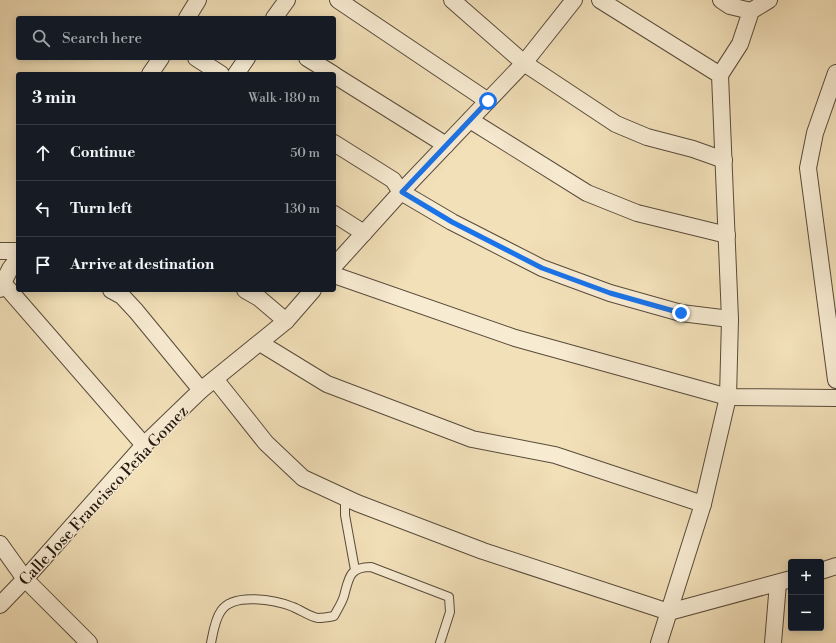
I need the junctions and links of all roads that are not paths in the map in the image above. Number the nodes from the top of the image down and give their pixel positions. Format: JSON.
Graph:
{"nodes":[{"id":1,"x":198,"y":0,"type":"edge"},
{"id":2,"x":287,"y":0,"type":"edge"},
{"id":3,"x":338,"y":0,"type":"edge"},
{"id":4,"x":452,"y":0,"type":"edge"},
{"id":5,"x":600,"y":0,"type":"edge"},
{"id":6,"x":721,"y":0,"type":"edge"},
{"id":7,"x":769,"y":0,"type":"edge"},
{"id":8,"x":569,"y":2,"type":"edge"},
{"id":9,"x":752,"y":11,"type":"junction"},
{"id":10,"x":188,"y":16,"type":"edge"},
{"id":11,"x":275,"y":16,"type":"edge"},
{"id":12,"x":160,"y":60,"type":"edge"},
{"id":13,"x":199,"y":60,"type":"edge"},
{"id":14,"x":246,"y":60,"type":"edge"},
{"id":15,"x":310,"y":60,"type":"edge"},
{"id":16,"x":524,"y":63,"type":"junction"},
{"id":17,"x":151,"y":72,"type":"edge"},
{"id":18,"x":218,"y":72,"type":"edge"},
{"id":19,"x":237,"y":72,"type":"edge"},
{"id":20,"x":330,"y":72,"type":"edge"},
{"id":21,"x":836,"y":73,"type":"edge"},
{"id":22,"x":720,"y":75,"type":"junction"},
{"id":23,"x":336,"y":76,"type":"edge"},
{"id":24,"x":488,"y":101,"type":"junction"},
{"id":25,"x":470,"y":120,"type":"junction"},
{"id":26,"x":336,"y":145,"type":"edge"},
{"id":27,"x":446,"y":145,"type":"junction"},
{"id":28,"x":724,"y":160,"type":"junction"},
{"id":29,"x":402,"y":192,"type":"junction"},
{"id":30,"x":336,"y":215,"type":"edge"},
{"id":31,"x":364,"y":234,"type":"junction"},
{"id":32,"x":727,"y":236,"type":"junction"},
{"id":33,"x":0,"y":250,"type":"edge"},
{"id":34,"x":16,"y":251,"type":"edge"},
{"id":35,"x":16,"y":261,"type":"edge"},
{"id":36,"x":336,"y":264,"type":"edge"},
{"id":37,"x":336,"y":276,"type":"edge"},
{"id":38,"x":1,"y":286,"type":"edge"},
{"id":39,"x":115,"y":292,"type":"edge"},
{"id":40,"x":248,"y":292,"type":"edge"},
{"id":41,"x":311,"y":292,"type":"edge"},
{"id":42,"x":730,"y":319,"type":"junction"},
{"id":43,"x":286,"y":321,"type":"junction"},
{"id":44,"x":260,"y":343,"type":"junction"},
{"id":45,"x":215,"y":379,"type":"junction"},
{"id":46,"x":836,"y":380,"type":"edge"},
{"id":47,"x":201,"y":390,"type":"junction"},
{"id":48,"x":728,"y":397,"type":"junction"},
{"id":49,"x":836,"y":398,"type":"edge"},
{"id":50,"x":144,"y":445,"type":"junction"},
{"id":51,"x":345,"y":498,"type":"junction"},
{"id":52,"x":703,"y":504,"type":"junction"},
{"id":53,"x":0,"y":544,"type":"edge"},
{"id":54,"x":836,"y":566,"type":"edge"},
{"id":55,"x":355,"y":570,"type":"junction"},
{"id":56,"x":824,"y":570,"type":"edge"},
{"id":57,"x":25,"y":579,"type":"junction"},
{"id":58,"x":785,"y":581,"type":"edge"},
{"id":59,"x":0,"y":604,"type":"edge"},
{"id":60,"x":670,"y":612,"type":"junction"},
{"id":61,"x":89,"y":643,"type":"edge"},
{"id":62,"x":211,"y":643,"type":"edge"},
{"id":63,"x":440,"y":643,"type":"edge"},
{"id":64,"x":659,"y":643,"type":"edge"},
{"id":65,"x":773,"y":643,"type":"edge"}],
"edges":[{"from":1,"to":10,"type":"street"},
{"from":2,"to":11,"type":"street"},
{"from":3,"to":24,"type":"street"},
{"from":4,"to":16,"type":"street"},
{"from":5,"to":22,"type":"street"},
{"from":6,"to":9,"type":"street"},
{"from":7,"to":9,"type":"street"},
{"from":8,"to":16,"type":"street"},
{"from":9,"to":22,"type":"street"},
{"from":12,"to":17,"type":"street"},
{"from":13,"to":18,"type":"street"},
{"from":14,"to":19,"type":"street"},
{"from":15,"to":20,"type":"street"},
{"from":16,"to":24,"type":"street"},
{"from":16,"to":28,"type":"street"},
{"from":21,"to":46,"type":"street"},
{"from":22,"to":28,"type":"street"},
{"from":23,"to":27,"type":"street"},
{"from":24,"to":25,"type":"street"},
{"from":25,"to":27,"type":"street"},
{"from":25,"to":32,"type":"street"},
{"from":26,"to":29,"type":"street"},
{"from":27,"to":29,"type":"street"},
{"from":28,"to":32,"type":"street"},
{"from":29,"to":31,"type":"street"},
{"from":29,"to":42,"type":"street"},
{"from":30,"to":31,"type":"street"},
{"from":31,"to":36,"type":"street"},
{"from":32,"to":42,"type":"street"},
{"from":33,"to":34,"type":"street"},
{"from":35,"to":38,"type":"street"},
{"from":37,"to":48,"type":"street"},
{"from":38,"to":50,"type":"street"},
{"from":39,"to":47,"type":"street"},
{"from":40,"to":43,"type":"street"},
{"from":41,"to":43,"type":"street","name":"Calle Jose Francisco Peña Gomez"},
{"from":42,"to":48,"type":"street"},
{"from":43,"to":44,"type":"street","name":"Calle Jose Francisco Peña Gomez"},
{"from":44,"to":45,"type":"street","name":"Calle Jose Francisco Peña Gomez"},
{"from":44,"to":52,"type":"street"},
{"from":45,"to":47,"type":"street","name":"Calle Jose Francisco Peña Gomez"},
{"from":45,"to":51,"type":"street"},
{"from":47,"to":50,"type":"street","name":"Calle Jose Francisco Peña Gomez"},
{"from":48,"to":49,"type":"street"},
{"from":48,"to":52,"type":"street"},
{"from":50,"to":57,"type":"street","name":"Calle Jose Francisco Peña Gomez"},
{"from":51,"to":55,"type":"lane"},
{"from":51,"to":60,"type":"street"},
{"from":52,"to":60,"type":"street"},
{"from":53,"to":57,"type":"street"},
{"from":54,"to":56,"type":"street"},
{"from":55,"to":62,"type":"lane"},
{"from":55,"to":63,"type":"lane"},
{"from":57,"to":59,"type":"street","name":"Calle Jose Francisco Peña Gomez"},
{"from":57,"to":61,"type":"street"},
{"from":58,"to":60,"type":"street"},
{"from":58,"to":65,"type":"street"},
{"from":60,"to":64,"type":"street"}]}
